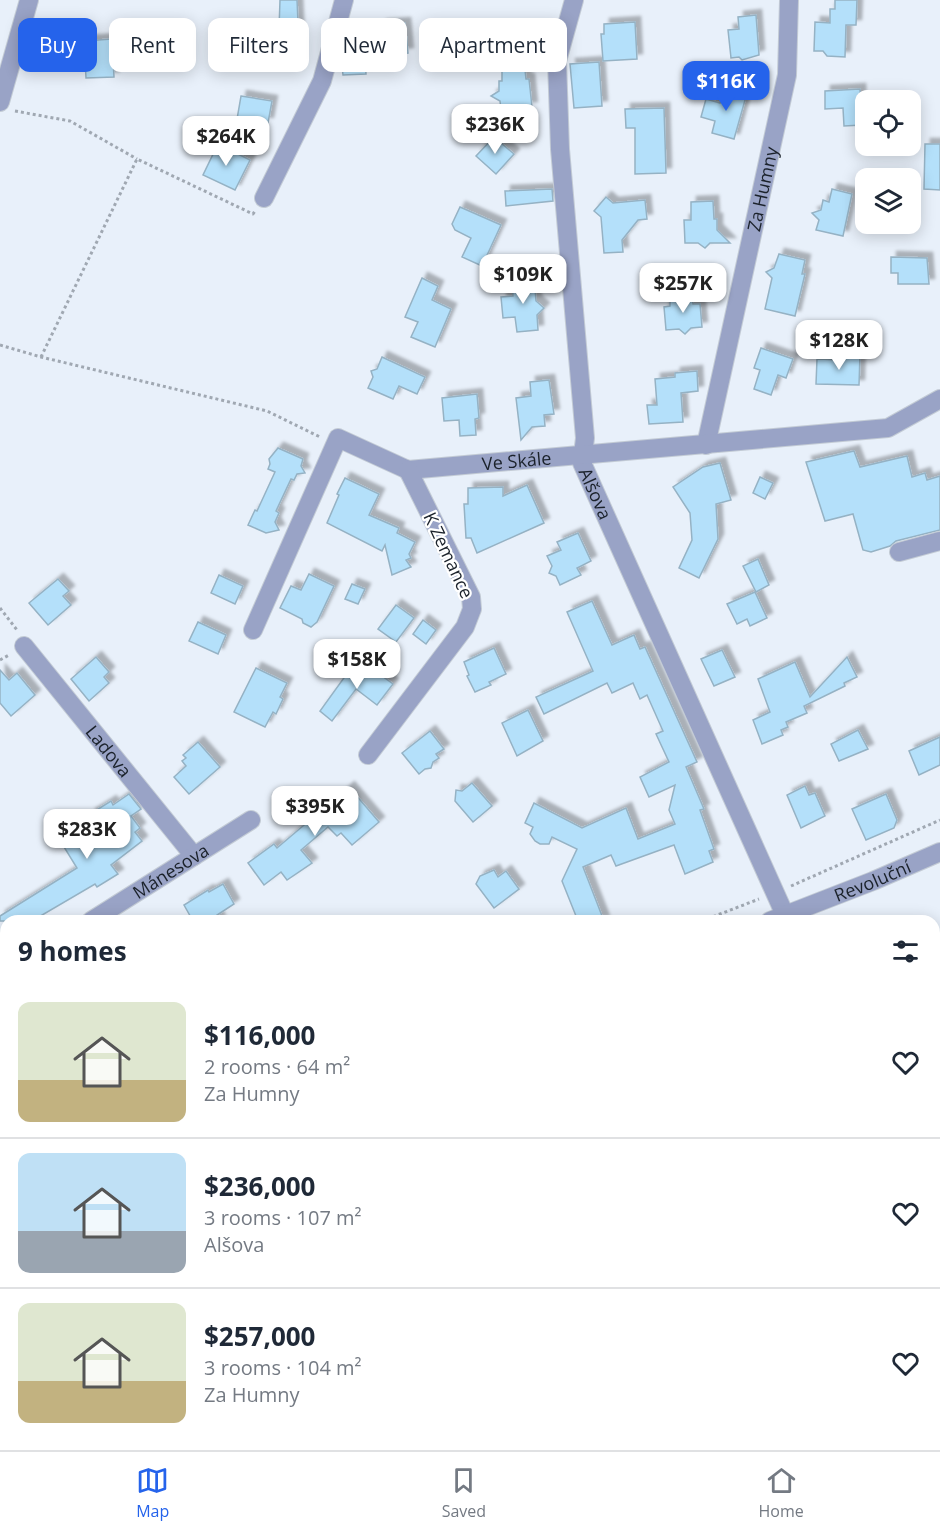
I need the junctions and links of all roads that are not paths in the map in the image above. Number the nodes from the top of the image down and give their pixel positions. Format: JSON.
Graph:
{"nodes":[{"id":1,"x":29,"y":0,"type":"edge"},
{"id":2,"x":344,"y":0,"type":"edge"},
{"id":3,"x":574,"y":0,"type":"edge"},
{"id":4,"x":789,"y":0,"type":"edge"},
{"id":5,"x":6,"y":106,"type":"edge"},
{"id":6,"x":264,"y":198,"type":"road end"},
{"id":7,"x":940,"y":399,"type":"edge"},
{"id":8,"x":706,"y":445,"type":"junction"},
{"id":9,"x":583,"y":455,"type":"junction"},
{"id":10,"x":408,"y":470,"type":"junction"},
{"id":11,"x":940,"y":542,"type":"edge"},
{"id":12,"x":899,"y":552,"type":"dead end"},
{"id":13,"x":253,"y":630,"type":"dead end"},
{"id":14,"x":24,"y":646,"type":"road end"},
{"id":15,"x":368,"y":755,"type":"dead end"},
{"id":16,"x":251,"y":820,"type":"dead end"},
{"id":17,"x":940,"y":852,"type":"edge"},
{"id":18,"x":194,"y":856,"type":"junction"},
{"id":19,"x":101,"y":915,"type":"edge"},
{"id":20,"x":776,"y":915,"type":"edge"},
{"id":21,"x":784,"y":915,"type":"edge"}],
"edges":[{"from":1,"to":5,"type":"street"},
{"from":2,"to":6,"type":"street"},
{"from":3,"to":9,"type":"street","name":"Alšova"},
{"from":4,"to":8,"type":"street","name":"Za Humny"},
{"from":7,"to":8,"type":"street","name":"Ve Skále"},
{"from":8,"to":9,"type":"street","name":"Ve Skále"},
{"from":9,"to":10,"type":"street","name":"Ve Skále"},
{"from":9,"to":20,"type":"street","name":"Alšova"},
{"from":10,"to":13,"type":"street","name":"Ve Skále"},
{"from":10,"to":15,"type":"street","name":"K Zemance"},
{"from":11,"to":12,"type":"street"},
{"from":14,"to":18,"type":"street","name":"Ladova"},
{"from":16,"to":18,"type":"street","name":"Mánesova"},
{"from":17,"to":21,"type":"street","name":"Revoluční"},
{"from":18,"to":19,"type":"street","name":"Mánesova"}]}
